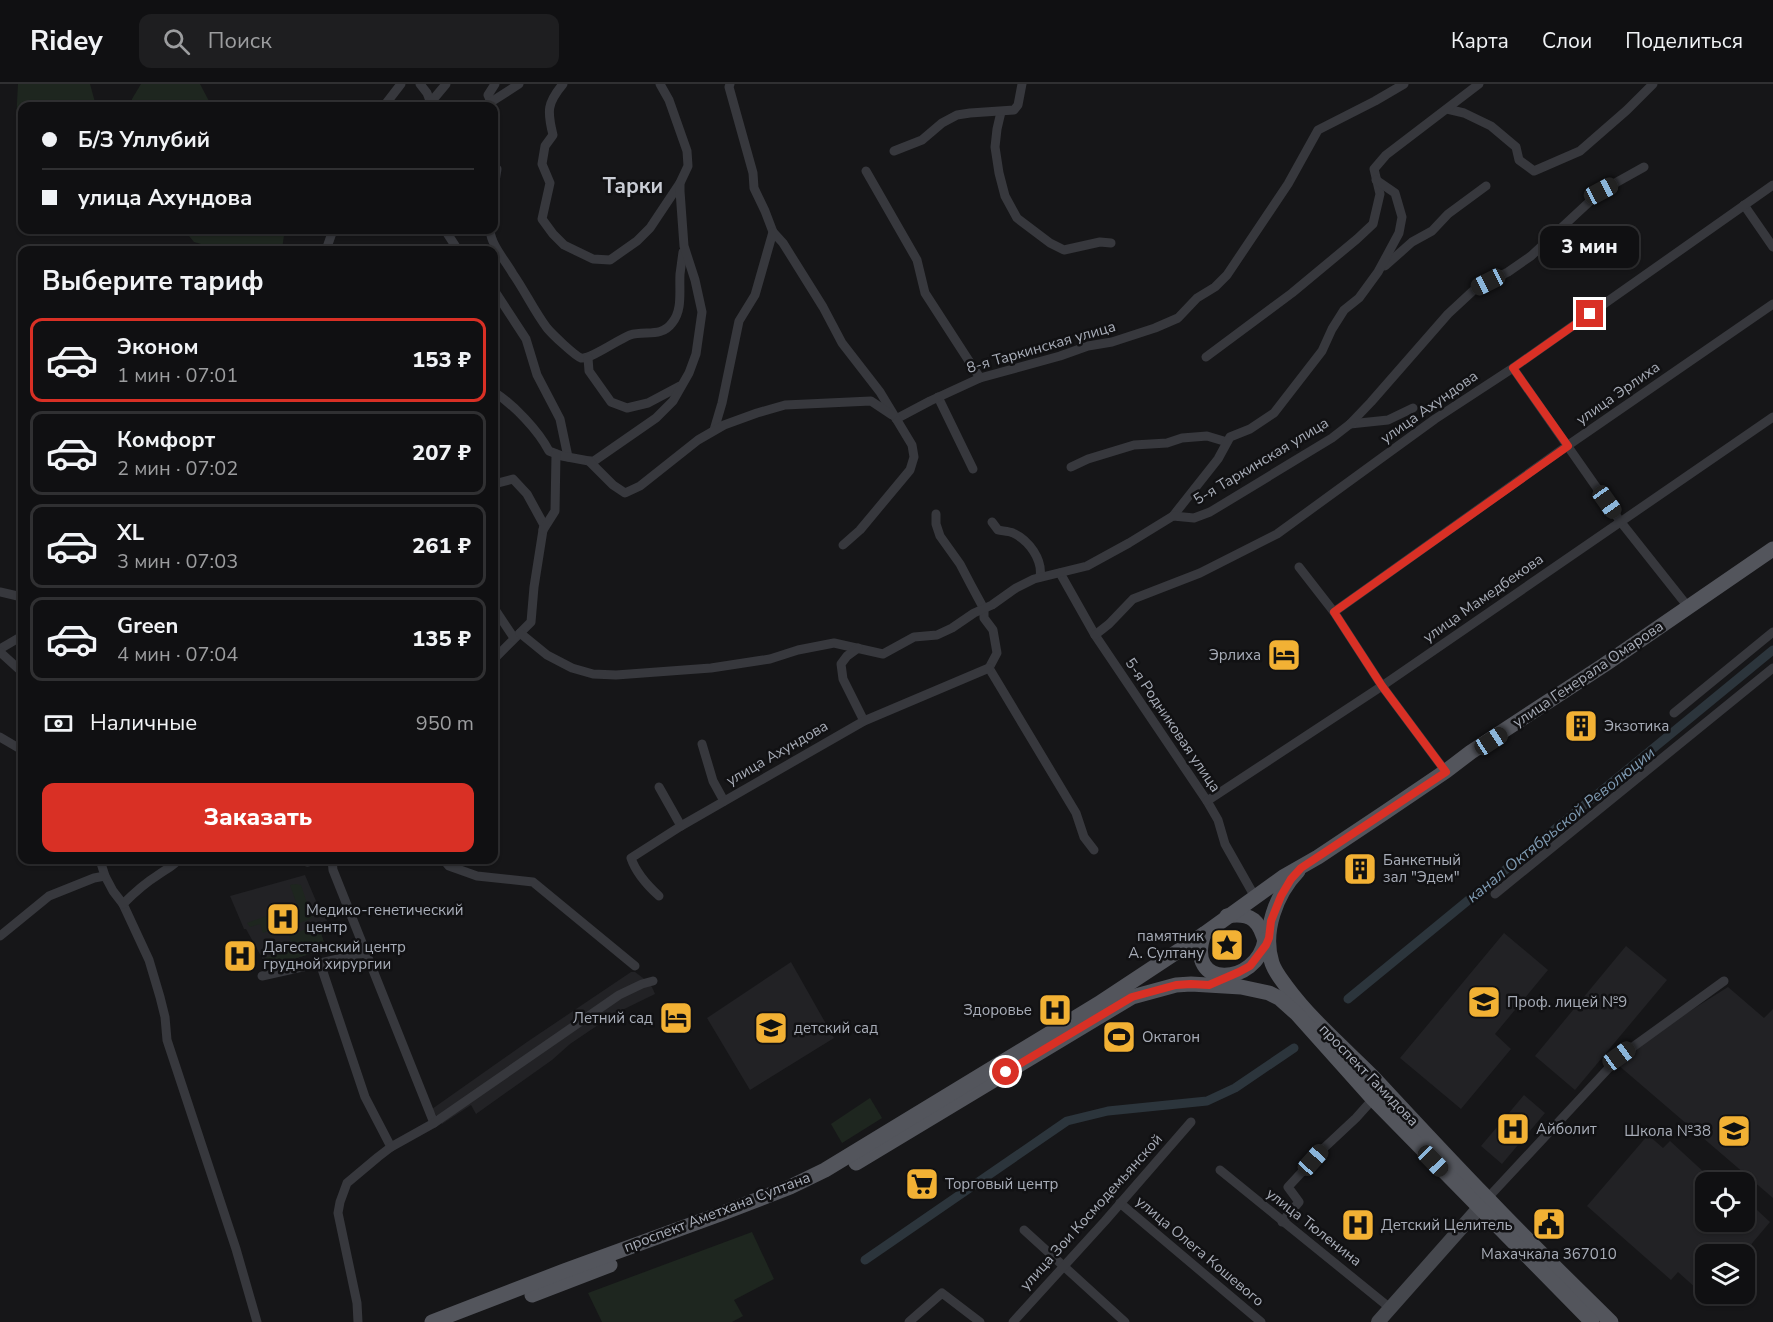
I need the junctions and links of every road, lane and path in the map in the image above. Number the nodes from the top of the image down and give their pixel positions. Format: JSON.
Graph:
{"nodes":[{"id":1,"x":401,"y":84,"type":"edge"},
{"id":2,"x":420,"y":84,"type":"edge"},
{"id":3,"x":446,"y":84,"type":"edge"},
{"id":4,"x":495,"y":84,"type":"edge"},
{"id":5,"x":519,"y":84,"type":"edge"},
{"id":6,"x":563,"y":84,"type":"edge"},
{"id":7,"x":660,"y":84,"type":"edge"},
{"id":8,"x":730,"y":84,"type":"edge"},
{"id":9,"x":1022,"y":84,"type":"edge"},
{"id":10,"x":1404,"y":84,"type":"edge"},
{"id":11,"x":1479,"y":84,"type":"edge"},
{"id":12,"x":1653,"y":84,"type":"edge"},
{"id":13,"x":387,"y":102,"type":"edge"},
{"id":14,"x":430,"y":102,"type":"edge"},
{"id":15,"x":432,"y":102,"type":"edge"},
{"id":16,"x":490,"y":102,"type":"edge"},
{"id":17,"x":493,"y":102,"type":"edge"},
{"id":18,"x":1447,"y":109,"type":"junction"},
{"id":19,"x":1001,"y":112,"type":"junction"},
{"id":20,"x":894,"y":151,"type":"dead end"},
{"id":21,"x":1644,"y":167,"type":"dead end"},
{"id":22,"x":866,"y":171,"type":"dead end"},
{"id":23,"x":1376,"y":180,"type":"junction"},
{"id":24,"x":680,"y":183,"type":"junction"},
{"id":25,"x":1773,"y":185,"type":"edge"},
{"id":26,"x":1486,"y":186,"type":"dead end"},
{"id":27,"x":1744,"y":205,"type":"junction"},
{"id":28,"x":773,"y":232,"type":"junction"},
{"id":29,"x":1111,"y":243,"type":"dead end"},
{"id":30,"x":684,"y":246,"type":"junction"},
{"id":31,"x":1773,"y":247,"type":"edge"},
{"id":32,"x":498,"y":250,"type":"edge"},
{"id":33,"x":1378,"y":272,"type":"junction"},
{"id":34,"x":498,"y":296,"type":"edge"},
{"id":35,"x":1773,"y":304,"type":"edge"},
{"id":36,"x":1206,"y":357,"type":"dead end"},
{"id":37,"x":588,"y":358,"type":"junction"},
{"id":38,"x":1513,"y":368,"type":"junction"},
{"id":39,"x":980,"y":378,"type":"junction"},
{"id":40,"x":680,"y":386,"type":"junction"},
{"id":41,"x":498,"y":395,"type":"edge"},
{"id":42,"x":938,"y":397,"type":"junction"},
{"id":43,"x":1413,"y":408,"type":"dead end"},
{"id":44,"x":1773,"y":417,"type":"edge"},
{"id":45,"x":896,"y":419,"type":"junction"},
{"id":46,"x":1350,"y":424,"type":"junction"},
{"id":47,"x":714,"y":430,"type":"junction"},
{"id":48,"x":1227,"y":442,"type":"junction"},
{"id":49,"x":1568,"y":446,"type":"junction"},
{"id":50,"x":556,"y":454,"type":"junction"},
{"id":51,"x":568,"y":457,"type":"junction"},
{"id":52,"x":590,"y":461,"type":"junction"},
{"id":53,"x":1071,"y":467,"type":"dead end"},
{"id":54,"x":973,"y":469,"type":"dead end"},
{"id":55,"x":498,"y":483,"type":"edge"},
{"id":56,"x":936,"y":514,"type":"dead end"},
{"id":57,"x":1173,"y":516,"type":"junction"},
{"id":58,"x":1620,"y":521,"type":"junction"},
{"id":59,"x":992,"y":522,"type":"dead end"},
{"id":60,"x":543,"y":530,"type":"junction"},
{"id":61,"x":843,"y":545,"type":"dead end"},
{"id":62,"x":1773,"y":550,"type":"edge"},
{"id":63,"x":1299,"y":567,"type":"dead end"},
{"id":64,"x":1060,"y":573,"type":"junction"},
{"id":65,"x":1040,"y":577,"type":"junction"},
{"id":66,"x":0,"y":591,"type":"edge"},
{"id":67,"x":18,"y":596,"type":"edge"},
{"id":68,"x":1688,"y":608,"type":"junction"},
{"id":69,"x":984,"y":609,"type":"junction"},
{"id":70,"x":1334,"y":612,"type":"junction"},
{"id":71,"x":498,"y":613,"type":"edge"},
{"id":72,"x":1773,"y":632,"type":"edge"},
{"id":73,"x":1095,"y":635,"type":"junction"},
{"id":74,"x":517,"y":636,"type":"junction"},
{"id":75,"x":18,"y":639,"type":"edge"},
{"id":76,"x":858,"y":648,"type":"junction"},
{"id":77,"x":0,"y":651,"type":"edge"},
{"id":78,"x":498,"y":655,"type":"edge"},
{"id":79,"x":18,"y":668,"type":"edge"},
{"id":80,"x":989,"y":668,"type":"junction"},
{"id":81,"x":1773,"y":668,"type":"edge"},
{"id":82,"x":1382,"y":686,"type":"junction"},
{"id":83,"x":1674,"y":713,"type":"dead end"},
{"id":84,"x":864,"y":721,"type":"junction"},
{"id":85,"x":0,"y":737,"type":"edge"},
{"id":86,"x":702,"y":744,"type":"dead end"},
{"id":87,"x":18,"y":748,"type":"edge"},
{"id":88,"x":1446,"y":772,"type":"junction"},
{"id":89,"x":659,"y":787,"type":"dead end"},
{"id":90,"x":724,"y":801,"type":"junction"},
{"id":91,"x":1207,"y":801,"type":"junction"},
{"id":92,"x":681,"y":826,"type":"junction"},
{"id":93,"x":1094,"y":850,"type":"dead end"},
{"id":94,"x":101,"y":864,"type":"edge"},
{"id":95,"x":175,"y":864,"type":"edge"},
{"id":96,"x":332,"y":864,"type":"edge"},
{"id":97,"x":447,"y":864,"type":"edge"},
{"id":98,"x":105,"y":876,"type":"junction"},
{"id":99,"x":1287,"y":878,"type":"junction"},
{"id":100,"x":1495,"y":894,"type":"dead end"},
{"id":101,"x":659,"y":896,"type":"dead end"},
{"id":102,"x":1255,"y":897,"type":"junction"},
{"id":103,"x":123,"y":904,"type":"junction"},
{"id":104,"x":1227,"y":916,"type":"junction"},
{"id":105,"x":1203,"y":934,"type":"junction"},
{"id":106,"x":0,"y":936,"type":"edge"},
{"id":107,"x":1266,"y":945,"type":"junction"},
{"id":108,"x":365,"y":953,"type":"junction"},
{"id":109,"x":320,"y":963,"type":"junction"},
{"id":110,"x":635,"y":966,"type":"dead end"},
{"id":111,"x":262,"y":976,"type":"dead end"},
{"id":112,"x":1220,"y":980,"type":"junction"},
{"id":113,"x":653,"y":981,"type":"dead end"},
{"id":114,"x":1724,"y":981,"type":"dead end"},
{"id":115,"x":1101,"y":1008,"type":"junction"},
{"id":116,"x":1082,"y":1020,"type":"junction"},
{"id":117,"x":1373,"y":1099,"type":"junction"},
{"id":118,"x":1191,"y":1122,"type":"dead end"},
{"id":119,"x":434,"y":1123,"type":"junction"},
{"id":120,"x":391,"y":1147,"type":"junction"},
{"id":121,"x":1220,"y":1170,"type":"dead end"},
{"id":122,"x":1120,"y":1203,"type":"junction"},
{"id":123,"x":1483,"y":1203,"type":"junction"},
{"id":124,"x":1282,"y":1222,"type":"junction"},
{"id":125,"x":1024,"y":1230,"type":"dead end"},
{"id":126,"x":1063,"y":1267,"type":"junction"},
{"id":127,"x":1390,"y":1308,"type":"junction"},
{"id":128,"x":257,"y":1322,"type":"edge"},
{"id":129,"x":358,"y":1322,"type":"edge"},
{"id":130,"x":432,"y":1322,"type":"edge"},
{"id":131,"x":455,"y":1322,"type":"edge"},
{"id":132,"x":909,"y":1322,"type":"edge"},
{"id":133,"x":980,"y":1322,"type":"edge"},
{"id":134,"x":1013,"y":1322,"type":"edge"},
{"id":135,"x":1125,"y":1322,"type":"edge"},
{"id":136,"x":1261,"y":1322,"type":"edge"},
{"id":137,"x":1378,"y":1322,"type":"edge"},
{"id":138,"x":1592,"y":1322,"type":"edge"},
{"id":139,"x":1611,"y":1322,"type":"edge"}],
"edges":[{"from":1,"to":13,"type":"street"},
{"from":2,"to":14,"type":"street"},
{"from":3,"to":15,"type":"street"},
{"from":4,"to":16,"type":"street"},
{"from":5,"to":17,"type":"street"},
{"from":6,"to":24,"type":"street"},
{"from":7,"to":24,"type":"street"},
{"from":8,"to":28,"type":"street"},
{"from":9,"to":19,"type":"street"},
{"from":10,"to":39,"type":"street","name":"8-я Таркинская улица"},
{"from":11,"to":18,"type":"street"},
{"from":12,"to":18,"type":"street"},
{"from":18,"to":23,"type":"street"},
{"from":19,"to":20,"type":"street"},
{"from":19,"to":29,"type":"street"},
{"from":21,"to":46,"type":"street","name":"5-я Таркинская улица"},
{"from":22,"to":39,"type":"street"},
{"from":23,"to":33,"type":"street"},
{"from":23,"to":36,"type":"street"},
{"from":24,"to":30,"type":"street"},
{"from":25,"to":27,"type":"street","name":"улица Ахундова"},
{"from":26,"to":33,"type":"street"},
{"from":27,"to":31,"type":"street"},
{"from":27,"to":38,"type":"street","name":"улица Ахундова"},
{"from":28,"to":45,"type":"street"},
{"from":28,"to":47,"type":"street"},
{"from":30,"to":37,"type":"street"},
{"from":30,"to":40,"type":"street"},
{"from":32,"to":37,"type":"street"},
{"from":33,"to":48,"type":"street"},
{"from":34,"to":51,"type":"street"},
{"from":35,"to":49,"type":"street","name":"улица Эрлиха"},
{"from":37,"to":40,"type":"street"},
{"from":38,"to":49,"type":"street"},
{"from":38,"to":73,"type":"street","name":"улица Ахундова"},
{"from":39,"to":42,"type":"street","name":"8-я Таркинская улица"},
{"from":40,"to":52,"type":"street"},
{"from":41,"to":50,"type":"street"},
{"from":42,"to":45,"type":"street","name":"8-я Таркинская улица"},
{"from":42,"to":54,"type":"street"},
{"from":43,"to":46,"type":"street"},
{"from":44,"to":58,"type":"street","name":"улица Мамедбекова"},
{"from":45,"to":47,"type":"street"},
{"from":45,"to":61,"type":"street"},
{"from":46,"to":57,"type":"street","name":"5-я Таркинская улица"},
{"from":47,"to":52,"type":"street"},
{"from":48,"to":53,"type":"street"},
{"from":48,"to":57,"type":"street"},
{"from":49,"to":58,"type":"street"},
{"from":49,"to":70,"type":"street","name":"улица Эрлиха"},
{"from":50,"to":51,"type":"street"},
{"from":50,"to":60,"type":"street"},
{"from":51,"to":52,"type":"street"},
{"from":55,"to":60,"type":"street"},
{"from":56,"to":69,"type":"street"},
{"from":57,"to":64,"type":"street","name":"5-я Таркинская улица"},
{"from":58,"to":68,"type":"street"},
{"from":58,"to":82,"type":"street","name":"улица Мамедбекова"},
{"from":59,"to":65,"type":"street"},
{"from":60,"to":74,"type":"street"},
{"from":62,"to":68,"type":"main road","name":"улица Генерала Омарова"},
{"from":63,"to":70,"type":"street"},
{"from":64,"to":65,"type":"street","name":"5-я Таркинская улица"},
{"from":64,"to":73,"type":"street","name":"5-я Родниковая улица"},
{"from":65,"to":69,"type":"street","name":"5-я Таркинская улица"},
{"from":66,"to":67,"type":"street"},
{"from":68,"to":88,"type":"main road","name":"улица Генерала Омарова"},
{"from":69,"to":76,"type":"street","name":"5-я Таркинская улица"},
{"from":69,"to":80,"type":"street"},
{"from":70,"to":82,"type":"street"},
{"from":71,"to":74,"type":"street","name":"5-я Таркинская улица"},
{"from":72,"to":83,"type":"street"},
{"from":73,"to":91,"type":"street","name":"5-я Родниковая улица"},
{"from":74,"to":76,"type":"street","name":"5-я Таркинская улица"},
{"from":74,"to":78,"type":"street"},
{"from":75,"to":77,"type":"street"},
{"from":76,"to":84,"type":"street"},
{"from":77,"to":79,"type":"street"},
{"from":80,"to":84,"type":"street","name":"улица Ахундова"},
{"from":80,"to":93,"type":"street"},
{"from":81,"to":100,"type":"street"},
{"from":82,"to":88,"type":"street"},
{"from":82,"to":91,"type":"street","name":"улица Мамедбекова"},
{"from":84,"to":90,"type":"street","name":"улица Ахундова"},
{"from":85,"to":87,"type":"street"},
{"from":86,"to":90,"type":"street"},
{"from":88,"to":99,"type":"main road","name":"улица Генерала Омарова"},
{"from":89,"to":92,"type":"street"},
{"from":90,"to":92,"type":"street","name":"улица Ахундова"},
{"from":91,"to":102,"type":"street","name":"5-я Родниковая улица"},
{"from":92,"to":101,"type":"street","name":"улица Ахундова"},
{"from":94,"to":98,"type":"street"},
{"from":95,"to":103,"type":"street"},
{"from":96,"to":108,"type":"street"},
{"from":97,"to":110,"type":"street"},
{"from":98,"to":103,"type":"street"},
{"from":98,"to":106,"type":"street"},
{"from":99,"to":102,"type":"main road","name":"улица Генерала Омарова"},
{"from":99,"to":107,"type":"main road"},
{"from":102,"to":104,"type":"main road","name":"улица Генерала Омарова"},
{"from":103,"to":128,"type":"street"},
{"from":104,"to":105,"type":"main road"},
{"from":104,"to":107,"type":"main road","name":"проспект Гамидова"},
{"from":105,"to":112,"type":"main road"},
{"from":105,"to":115,"type":"main road"},
{"from":107,"to":112,"type":"main road"},
{"from":107,"to":123,"type":"main road","name":"проспект Гамидова"},
{"from":108,"to":109,"type":"street"},
{"from":108,"to":119,"type":"street"},
{"from":109,"to":111,"type":"street"},
{"from":109,"to":120,"type":"street"},
{"from":112,"to":115,"type":"main road"},
{"from":112,"to":117,"type":"main road","name":"проспект Гамидова"},
{"from":113,"to":119,"type":"street"},
{"from":114,"to":123,"type":"street"},
{"from":115,"to":116,"type":"main road"},
{"from":116,"to":130,"type":"main road","name":"проспект Аметхана Султана"},
{"from":116,"to":131,"type":"main road"},
{"from":117,"to":123,"type":"main road","name":"проспект Гамидова"},
{"from":117,"to":124,"type":"street"},
{"from":118,"to":122,"type":"street","name":"улица Зои Космодемьянской"},
{"from":119,"to":120,"type":"street"},
{"from":120,"to":129,"type":"street"},
{"from":121,"to":124,"type":"street","name":"улица Тюленина"},
{"from":122,"to":126,"type":"street","name":"улица Зои Космодемьянской"},
{"from":122,"to":136,"type":"street","name":"улица Олега Кошевого"},
{"from":123,"to":127,"type":"main road"},
{"from":123,"to":138,"type":"main road","name":"проспект Гамидова"},
{"from":123,"to":139,"type":"main road","name":"проспект Гамидова"},
{"from":124,"to":127,"type":"street","name":"улица Тюленина"},
{"from":125,"to":126,"type":"street"},
{"from":126,"to":134,"type":"street","name":"улица Зои Космодемьянской"},
{"from":126,"to":135,"type":"street"},
{"from":127,"to":137,"type":"main road"},
{"from":132,"to":133,"type":"street"}]}
